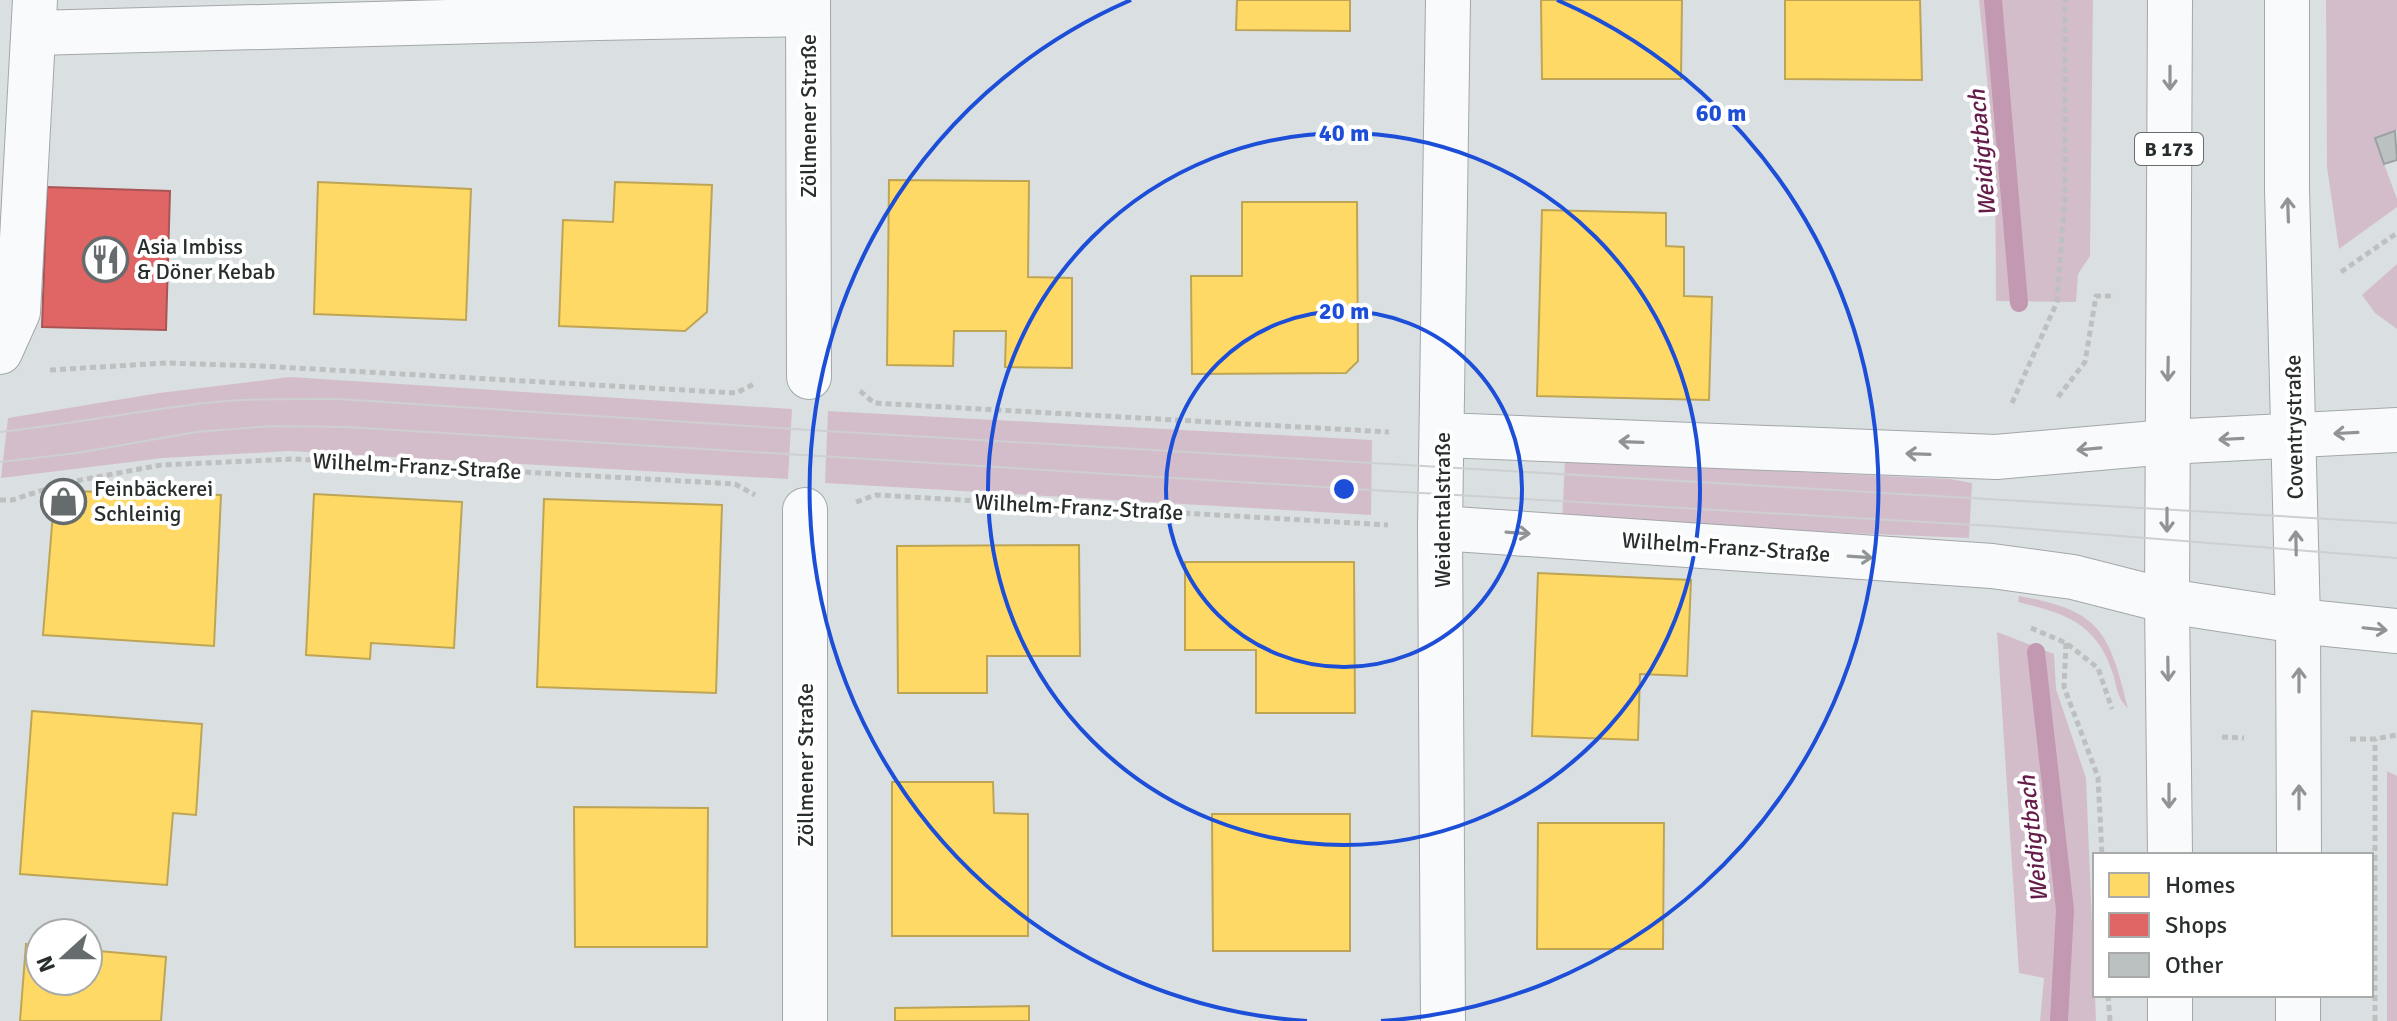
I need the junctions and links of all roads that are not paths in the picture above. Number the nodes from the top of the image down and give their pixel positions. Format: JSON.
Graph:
{"nodes":[{"id":1,"x":1448,"y":0,"type":"edge"},
{"id":2,"x":2170,"y":0,"type":"edge"},
{"id":3,"x":2287,"y":0,"type":"edge"},
{"id":4,"x":808,"y":7,"type":"edge"},
{"id":5,"x":35,"y":16,"type":"edge"},
{"id":6,"x":18,"y":361,"type":"edge"},
{"id":7,"x":809,"y":377,"type":"road end"},
{"id":8,"x":2397,"y":430,"type":"edge"},
{"id":9,"x":1442,"y":435,"type":"junction"},
{"id":10,"x":2295,"y":435,"type":"junction"},
{"id":11,"x":2167,"y":442,"type":"junction"},
{"id":12,"x":805,"y":510,"type":"road end"},
{"id":13,"x":1440,"y":528,"type":"junction"},
{"id":14,"x":2167,"y":601,"type":"junction"},
{"id":15,"x":2298,"y":621,"type":"junction"},
{"id":16,"x":2397,"y":631,"type":"edge"},
{"id":17,"x":2170,"y":853,"type":"edge"},
{"id":18,"x":2299,"y":853,"type":"edge"},
{"id":19,"x":2170,"y":997,"type":"edge"},
{"id":20,"x":2298,"y":997,"type":"edge"},
{"id":21,"x":805,"y":1021,"type":"edge"},
{"id":22,"x":1443,"y":1021,"type":"edge"},
{"id":23,"x":2170,"y":1021,"type":"edge"},
{"id":24,"x":2298,"y":1021,"type":"edge"}],
"edges":[{"from":1,"to":9,"type":"street","name":"Weidentalstraße"},
{"from":2,"to":11,"type":"street","number":"B 173","one_way":true},
{"from":10,"to":3,"type":"street","name":"Coventrystraße","one_way":true},
{"from":4,"to":5,"type":"street"},
{"from":4,"to":7,"type":"street","name":"Zöllmener Straße"},
{"from":5,"to":6,"type":"street"},
{"from":8,"to":10,"type":"street","one_way":true},
{"from":11,"to":9,"type":"street","one_way":true},
{"from":9,"to":13,"type":"street","name":"Weidentalstraße"},
{"from":10,"to":11,"type":"street","one_way":true},
{"from":15,"to":10,"type":"street","name":"Coventrystraße","one_way":true},
{"from":11,"to":14,"type":"street","number":"B 173","one_way":true},
{"from":12,"to":21,"type":"street","name":"Zöllmener Straße"},
{"from":13,"to":14,"type":"street","name":"Wilhelm-Franz-Straße","one_way":true},
{"from":13,"to":22,"type":"street","name":"Weidentalstraße"},
{"from":14,"to":15,"type":"street","name":"Wilhelm-Franz-Straße"},
{"from":14,"to":17,"type":"street","number":"B 173","one_way":true},
{"from":15,"to":16,"type":"street","name":"Wilhelm-Franz-Straße","one_way":true},
{"from":18,"to":15,"type":"street","name":"Coventrystraße","one_way":true},
{"from":19,"to":23,"type":"street"},
{"from":20,"to":24,"type":"street"}]}
